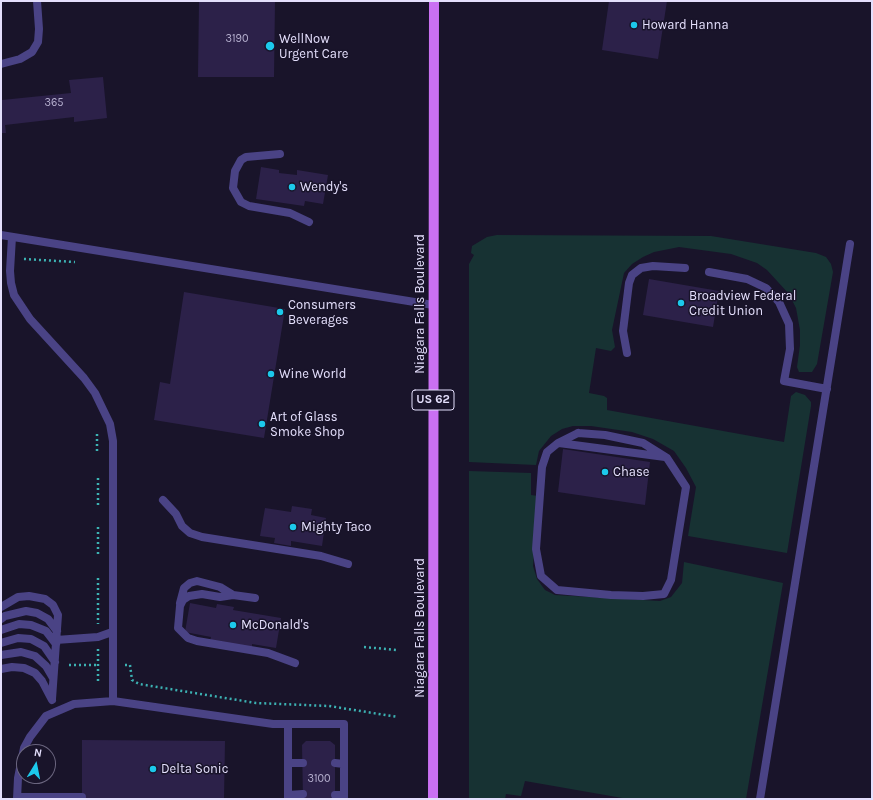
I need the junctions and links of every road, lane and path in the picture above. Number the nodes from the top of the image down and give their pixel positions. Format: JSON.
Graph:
{"nodes":[{"id":1,"x":37,"y":1,"type":"edge"},
{"id":2,"x":434,"y":1,"type":"edge"},
{"id":3,"x":1,"y":64,"type":"edge"},
{"id":4,"x":280,"y":154,"type":"dead end"},
{"id":5,"x":309,"y":222,"type":"dead end"},
{"id":6,"x":1,"y":235,"type":"edge"},
{"id":7,"x":12,"y":237,"type":"junction"},
{"id":8,"x":850,"y":244,"type":"dead end"},
{"id":9,"x":686,"y":268,"type":"dead end"},
{"id":10,"x":709,"y":272,"type":"dead end"},
{"id":11,"x":433,"y":305,"type":"junction"},
{"id":12,"x":627,"y":353,"type":"dead end"},
{"id":13,"x":827,"y":389,"type":"junction"},
{"id":14,"x":96,"y":429,"type":"dead end"},
{"id":15,"x":558,"y":443,"type":"junction"},
{"id":16,"x":97,"y":453,"type":"dead end"},
{"id":17,"x":667,"y":458,"type":"junction"},
{"id":18,"x":98,"y":475,"type":"dead end"},
{"id":19,"x":163,"y":500,"type":"dead end"},
{"id":20,"x":98,"y":505,"type":"dead end"},
{"id":21,"x":98,"y":526,"type":"dead end"},
{"id":22,"x":98,"y":556,"type":"dead end"},
{"id":23,"x":348,"y":564,"type":"dead end"},
{"id":24,"x":98,"y":578,"type":"dead end"},
{"id":25,"x":233,"y":595,"type":"junction"},
{"id":26,"x":255,"y":598,"type":"dead end"},
{"id":27,"x":180,"y":606,"type":"junction"},
{"id":28,"x":1,"y":607,"type":"edge"},
{"id":29,"x":1,"y":619,"type":"edge"},
{"id":30,"x":98,"y":628,"type":"dead end"},
{"id":31,"x":1,"y":630,"type":"edge"},
{"id":32,"x":57,"y":631,"type":"junction"},
{"id":33,"x":112,"y":632,"type":"junction"},
{"id":34,"x":56,"y":642,"type":"junction"},
{"id":35,"x":1,"y":643,"type":"edge"},
{"id":36,"x":98,"y":645,"type":"dead end"},
{"id":37,"x":364,"y":647,"type":"dead end"},
{"id":38,"x":397,"y":650,"type":"dead end"},
{"id":39,"x":1,"y":655,"type":"edge"},
{"id":40,"x":54,"y":662,"type":"junction"},
{"id":41,"x":295,"y":663,"type":"dead end"},
{"id":42,"x":69,"y":665,"type":"dead end"},
{"id":43,"x":98,"y":665,"type":"junction"},
{"id":44,"x":103,"y":665,"type":"dead end"},
{"id":45,"x":124,"y":665,"type":"dead end"},
{"id":46,"x":1,"y":669,"type":"edge"},
{"id":47,"x":53,"y":678,"type":"junction"},
{"id":48,"x":98,"y":684,"type":"dead end"},
{"id":49,"x":52,"y":699,"type":"junction"},
{"id":50,"x":229,"y":699,"type":"junction"},
{"id":51,"x":112,"y":701,"type":"junction"},
{"id":52,"x":228,"y":706,"type":"dead end"},
{"id":53,"x":58,"y":710,"type":"junction"},
{"id":54,"x":398,"y":717,"type":"dead end"},
{"id":55,"x":288,"y":724,"type":"junction"},
{"id":56,"x":288,"y":763,"type":"junction"},
{"id":57,"x":302,"y":763,"type":"dead end"},
{"id":58,"x":335,"y":763,"type":"dead end"},
{"id":59,"x":344,"y":764,"type":"junction"},
{"id":60,"x":302,"y":794,"type":"dead end"},
{"id":61,"x":335,"y":795,"type":"dead end"},
{"id":62,"x":82,"y":797,"type":"dead end"},
{"id":63,"x":288,"y":797,"type":"edge"},
{"id":64,"x":344,"y":797,"type":"edge"},
{"id":65,"x":17,"y":798,"type":"edge"},
{"id":66,"x":433,"y":799,"type":"edge"},
{"id":67,"x":760,"y":799,"type":"edge"}],
"edges":[{"from":1,"to":3,"type":"lane"},
{"from":2,"to":11,"type":"main road","name":"Niagara Falls Boulevard","number":"US 62"},
{"from":4,"to":5,"type":"lane"},
{"from":6,"to":7,"type":"lane"},
{"from":7,"to":11,"type":"lane"},
{"from":7,"to":33,"type":"lane"},
{"from":8,"to":13,"type":"lane"},
{"from":9,"to":12,"type":"lane"},
{"from":10,"to":13,"type":"lane"},
{"from":11,"to":66,"type":"main road","name":"Niagara Falls Boulevard","number":"US 62"},
{"from":13,"to":67,"type":"lane"},
{"from":14,"to":16,"type":"path"},
{"from":15,"to":17,"type":"lane"},
{"from":15,"to":17,"type":"lane"},
{"from":15,"to":17,"type":"lane"},
{"from":18,"to":20,"type":"path"},
{"from":19,"to":23,"type":"lane"},
{"from":21,"to":22,"type":"path"},
{"from":24,"to":30,"type":"path"},
{"from":25,"to":26,"type":"lane"},
{"from":25,"to":27,"type":"lane"},
{"from":25,"to":27,"type":"lane"},
{"from":27,"to":41,"type":"lane"},
{"from":28,"to":32,"type":"lane"},
{"from":29,"to":32,"type":"lane"},
{"from":31,"to":34,"type":"lane"},
{"from":32,"to":34,"type":"lane"},
{"from":33,"to":34,"type":"lane"},
{"from":33,"to":51,"type":"lane"},
{"from":34,"to":40,"type":"lane"},
{"from":35,"to":40,"type":"lane"},
{"from":36,"to":43,"type":"path"},
{"from":37,"to":38,"type":"path"},
{"from":39,"to":47,"type":"lane"},
{"from":40,"to":47,"type":"lane"},
{"from":42,"to":43,"type":"path"},
{"from":43,"to":44,"type":"path"},
{"from":43,"to":48,"type":"path"},
{"from":45,"to":50,"type":"path"},
{"from":46,"to":49,"type":"lane"},
{"from":47,"to":49,"type":"lane"},
{"from":49,"to":53,"type":"lane"},
{"from":50,"to":52,"type":"path"},
{"from":50,"to":54,"type":"path"},
{"from":51,"to":53,"type":"lane"},
{"from":51,"to":55,"type":"lane"},
{"from":53,"to":65,"type":"lane"},
{"from":55,"to":56,"type":"lane"},
{"from":55,"to":59,"type":"lane"},
{"from":56,"to":57,"type":"lane"},
{"from":56,"to":63,"type":"lane"},
{"from":58,"to":59,"type":"lane"},
{"from":59,"to":64,"type":"lane"},
{"from":60,"to":63,"type":"lane"},
{"from":61,"to":64,"type":"lane"},
{"from":62,"to":65,"type":"lane"}]}
